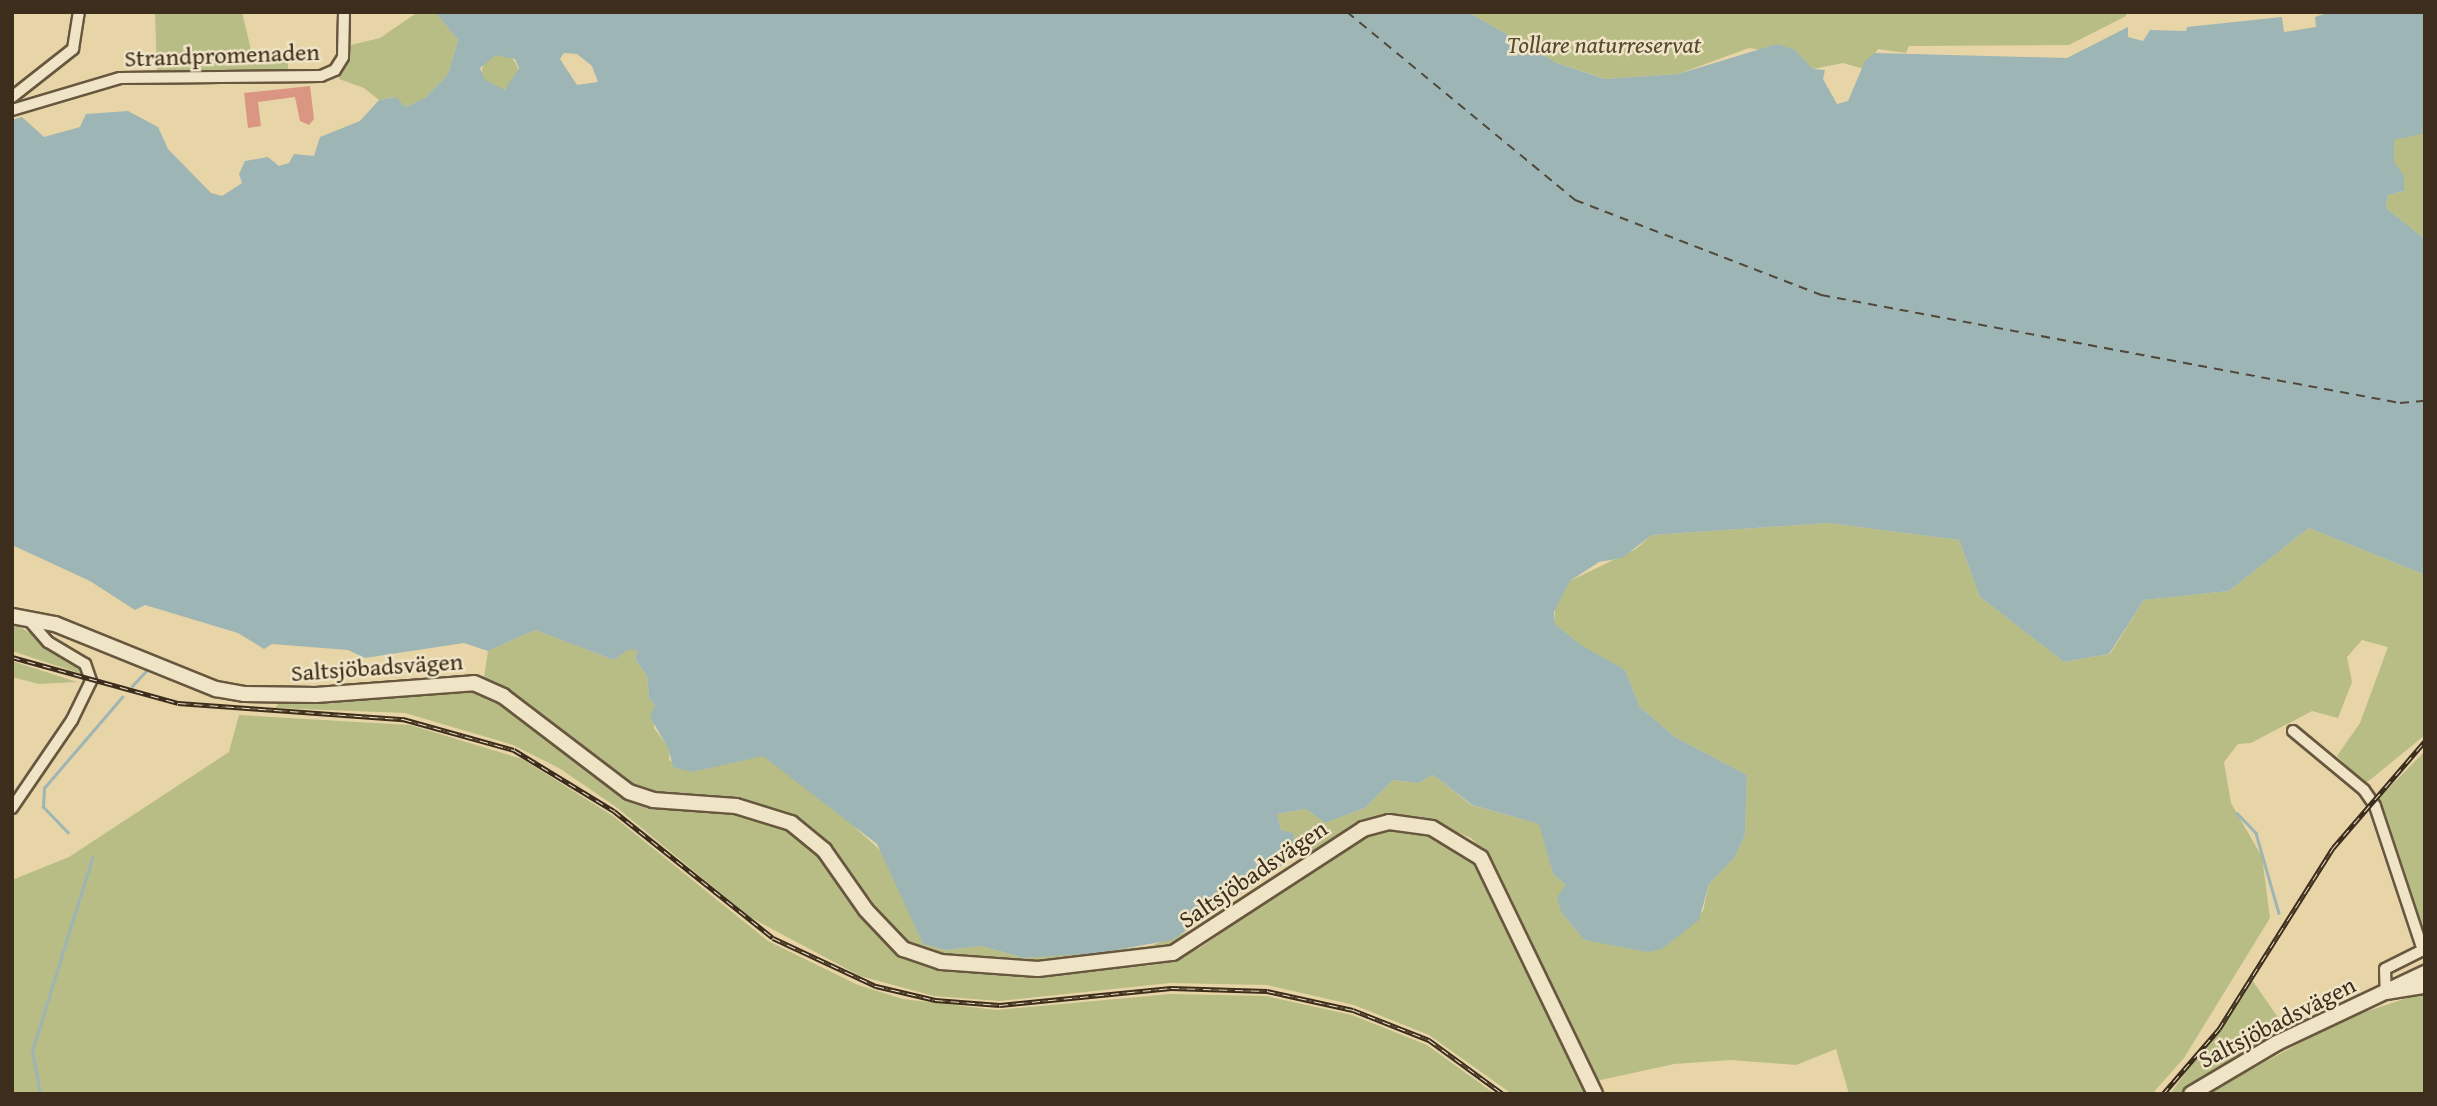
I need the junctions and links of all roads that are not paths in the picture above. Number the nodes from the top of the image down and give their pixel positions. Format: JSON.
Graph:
{"nodes":[{"id":1,"x":79,"y":12,"type":"edge"},
{"id":2,"x":344,"y":12,"type":"edge"},
{"id":3,"x":12,"y":97,"type":"edge"},
{"id":4,"x":12,"y":110,"type":"edge"},
{"id":5,"x":20,"y":617,"type":"edge"},
{"id":6,"x":2294,"y":731,"type":"dead end"},
{"id":7,"x":12,"y":808,"type":"edge"},
{"id":8,"x":2425,"y":973,"type":"edge"},
{"id":9,"x":2425,"y":986,"type":"edge"},
{"id":10,"x":2386,"y":992,"type":"junction"},
{"id":11,"x":1595,"y":1094,"type":"edge"},
{"id":12,"x":2191,"y":1094,"type":"edge"}],
"edges":[{"from":1,"to":3,"type":"street"},
{"from":2,"to":4,"type":"street","name":"Strandpromenaden"},
{"from":5,"to":7,"type":"street"},
{"from":5,"to":11,"type":"street","name":"Saltsjöbadsvägen"},
{"from":6,"to":10,"type":"street"},
{"from":8,"to":10,"type":"street","name":"Saltsjöbadsvägen"},
{"from":9,"to":10,"type":"street","name":"Saltsjöbadsvägen"},
{"from":10,"to":12,"type":"street","name":"Saltsjöbadsvägen"}]}
